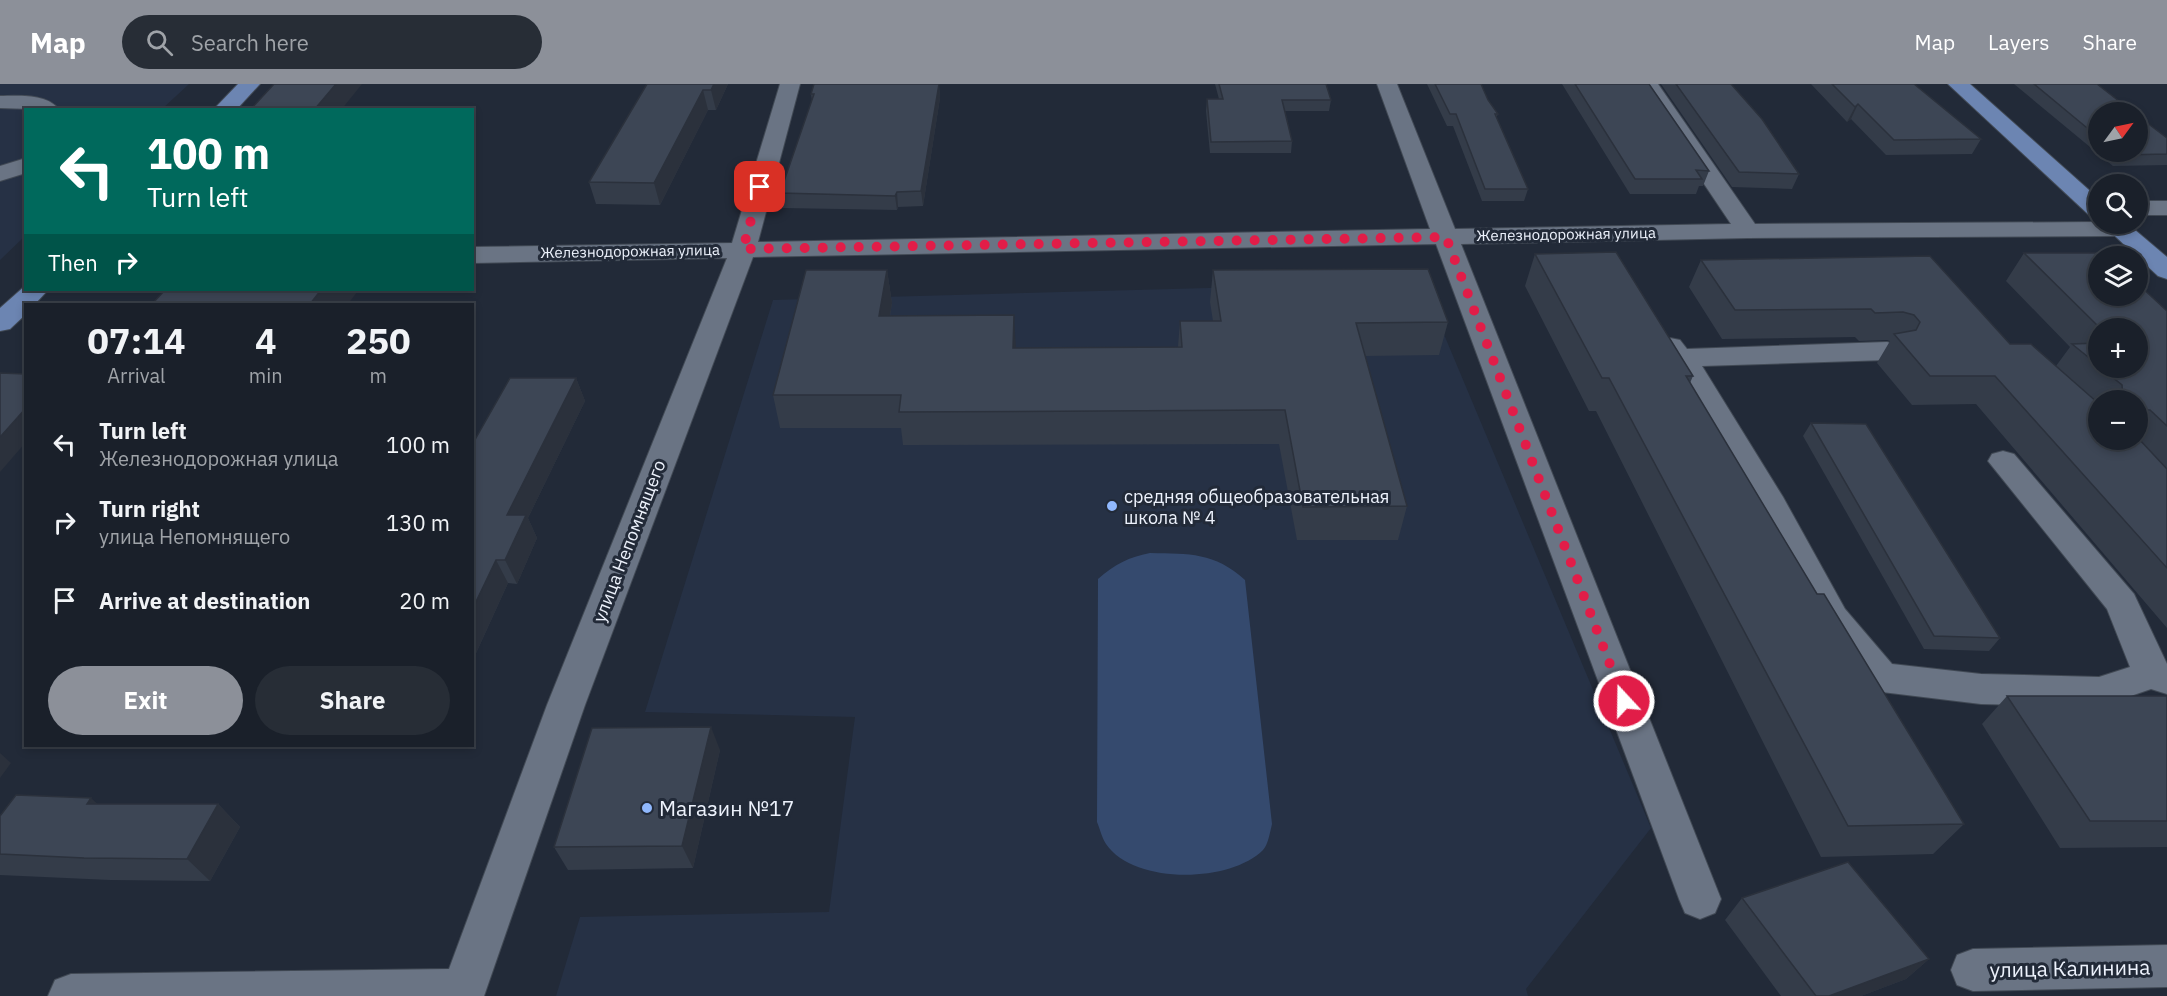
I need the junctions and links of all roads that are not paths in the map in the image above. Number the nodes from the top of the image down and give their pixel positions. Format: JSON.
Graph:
{"nodes":[{"id":1,"x":250,"y":84,"type":"edge"},
{"id":2,"x":790,"y":84,"type":"edge"},
{"id":3,"x":1387,"y":84,"type":"edge"},
{"id":4,"x":1647,"y":84,"type":"edge"},
{"id":5,"x":1958,"y":84,"type":"edge"},
{"id":6,"x":0,"y":102,"type":"edge"},
{"id":7,"x":43,"y":108,"type":"edge"},
{"id":8,"x":225,"y":108,"type":"edge"},
{"id":9,"x":24,"y":166,"type":"edge"},
{"id":10,"x":0,"y":174,"type":"edge"},
{"id":11,"x":2088,"y":201,"type":"edge"},
{"id":12,"x":2148,"y":208,"type":"edge"},
{"id":13,"x":2167,"y":208,"type":"edge"},
{"id":14,"x":2088,"y":227,"type":"edge"},
{"id":15,"x":1902,"y":230,"type":"junction"},
{"id":16,"x":1748,"y":231,"type":"junction"},
{"id":17,"x":1592,"y":234,"type":"junction"},
{"id":18,"x":2126,"y":234,"type":"edge"},
{"id":19,"x":1446,"y":237,"type":"junction"},
{"id":20,"x":743,"y":249,"type":"junction"},
{"id":21,"x":474,"y":255,"type":"edge"},
{"id":22,"x":1925,"y":256,"type":"edge"},
{"id":23,"x":1612,"y":262,"type":"edge"},
{"id":24,"x":2167,"y":270,"type":"edge"},
{"id":25,"x":34,"y":291,"type":"edge"},
{"id":26,"x":0,"y":323,"type":"edge"},
{"id":27,"x":1659,"y":330,"type":"edge"},
{"id":28,"x":1887,"y":351,"type":"dead end"},
{"id":29,"x":1683,"y":358,"type":"junction"},
{"id":30,"x":2003,"y":461,"type":"dead end"},
{"id":31,"x":2159,"y":676,"type":"edge"},
{"id":32,"x":1700,"y":900,"type":"dead end"},
{"id":33,"x":2167,"y":966,"type":"edge"},
{"id":34,"x":1973,"y":970,"type":"dead end"},
{"id":35,"x":266,"y":994,"type":"edge"},
{"id":36,"x":462,"y":994,"type":"edge"},
{"id":37,"x":71,"y":996,"type":"edge"}],
"edges":[{"from":1,"to":8,"type":"main road"},
{"from":2,"to":20,"type":"street","name":"улица Непомнящего"},
{"from":3,"to":19,"type":"street"},
{"from":4,"to":16,"type":"street"},
{"from":5,"to":11,"type":"main road"},
{"from":6,"to":7,"type":"street"},
{"from":9,"to":10,"type":"street"},
{"from":12,"to":13,"type":"street"},
{"from":14,"to":15,"type":"street","name":"Железнодорожная улица"},
{"from":15,"to":16,"type":"street","name":"Железнодорожная улица"},
{"from":15,"to":22,"type":"street"},
{"from":16,"to":17,"type":"street","name":"Железнодорожная улица"},
{"from":17,"to":19,"type":"street","name":"Железнодорожная улица"},
{"from":17,"to":23,"type":"street"},
{"from":18,"to":24,"type":"main road"},
{"from":19,"to":20,"type":"street","name":"Железнодорожная улица"},
{"from":19,"to":32,"type":"street"},
{"from":20,"to":21,"type":"street","name":"Железнодорожная улица"},
{"from":20,"to":36,"type":"street","name":"улица Непомнящего"},
{"from":25,"to":26,"type":"main road"},
{"from":27,"to":29,"type":"street"},
{"from":28,"to":29,"type":"street"},
{"from":29,"to":31,"type":"street"},
{"from":30,"to":31,"type":"street"},
{"from":33,"to":34,"type":"street","name":"улица Калинина"},
{"from":35,"to":36,"type":"street"},
{"from":35,"to":37,"type":"street"}]}
